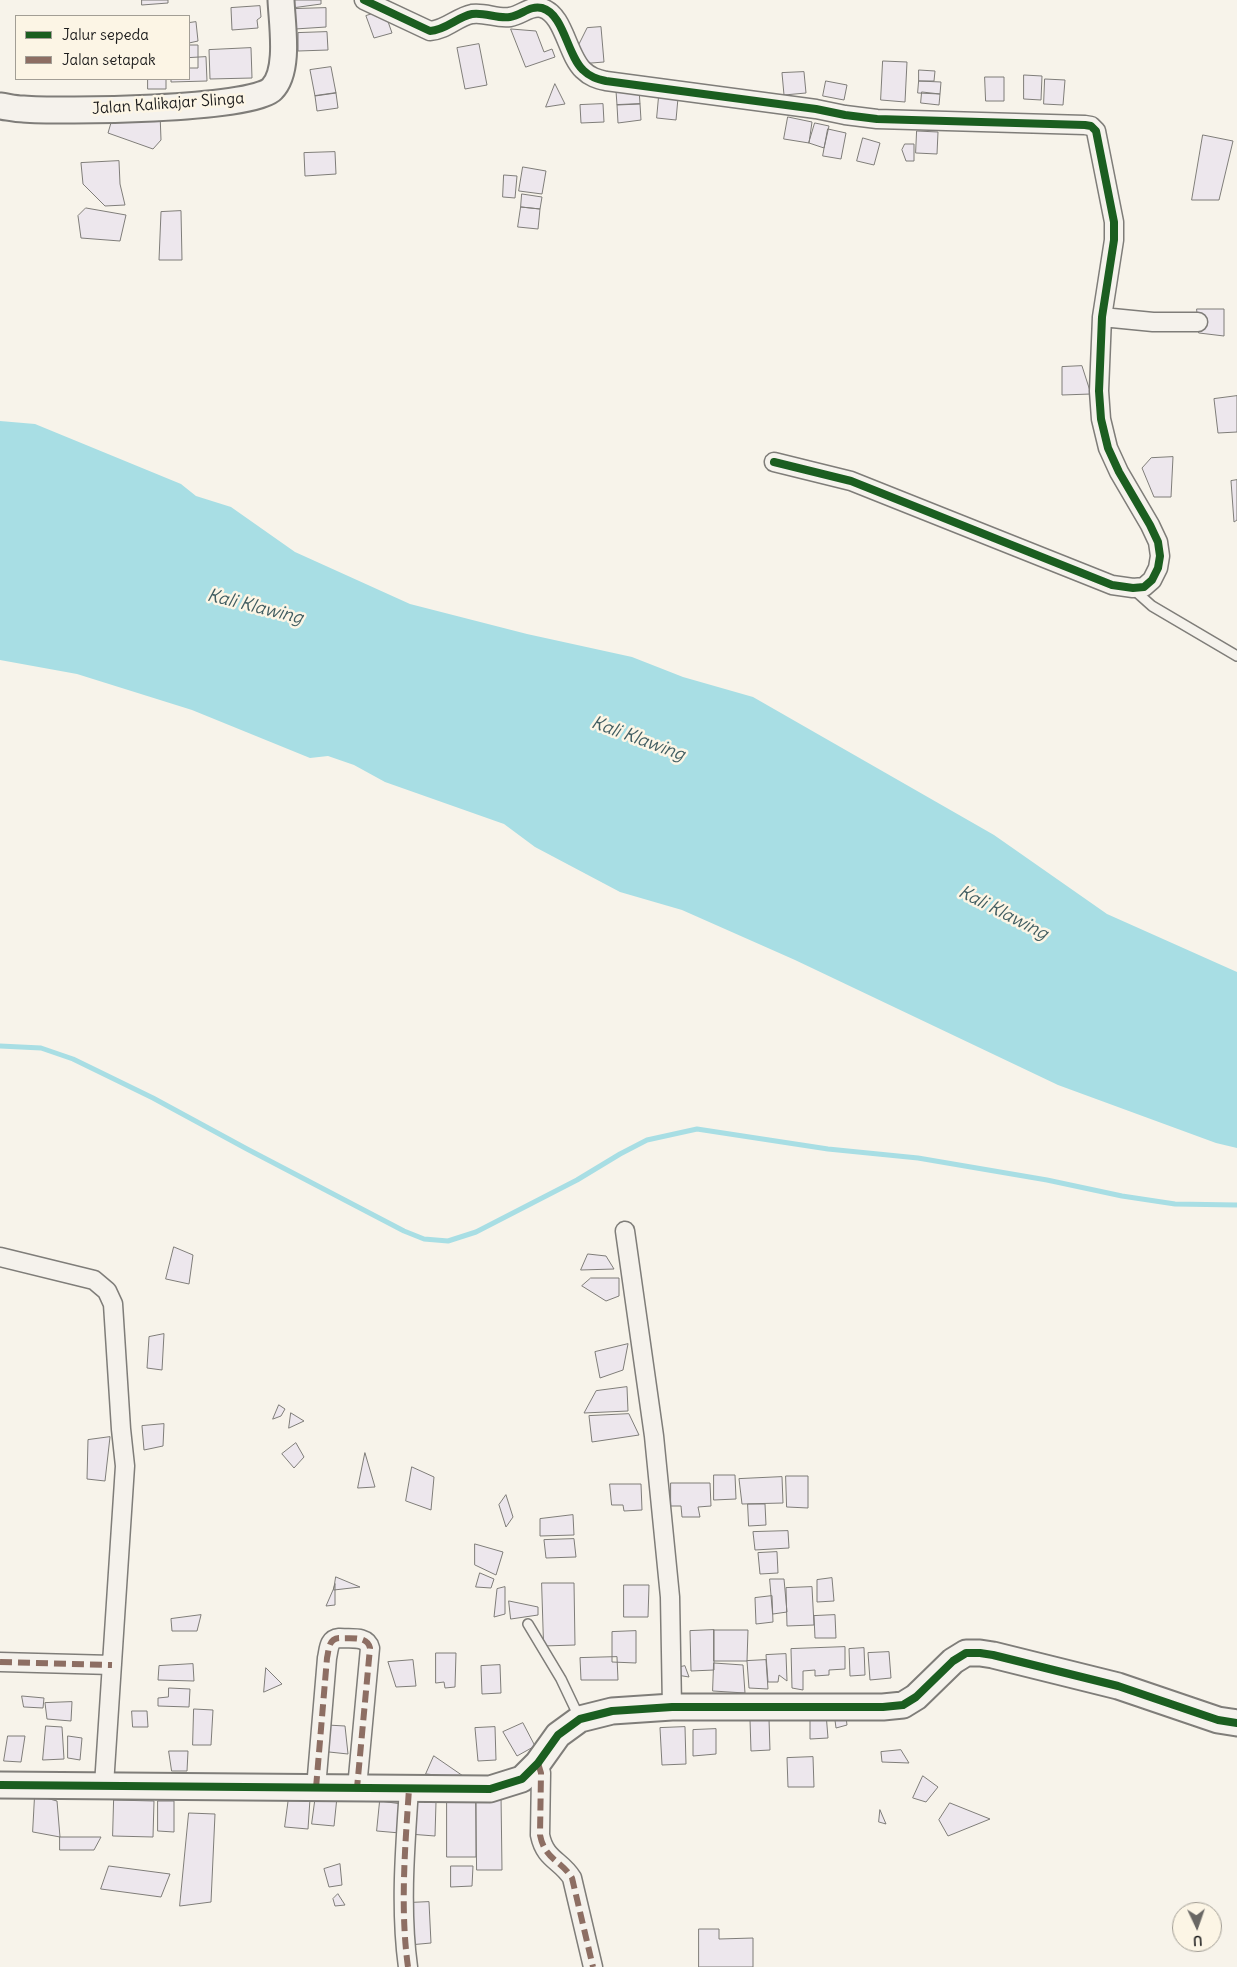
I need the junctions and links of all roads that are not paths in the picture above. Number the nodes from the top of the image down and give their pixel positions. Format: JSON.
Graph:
{"nodes":[{"id":1,"x":281,"y":0,"type":"edge"},
{"id":2,"x":364,"y":0,"type":"edge"},
{"id":3,"x":0,"y":106,"type":"edge"},
{"id":4,"x":1102,"y":316,"type":"junction"},
{"id":5,"x":1198,"y":322,"type":"dead end"},
{"id":6,"x":774,"y":462,"type":"dead end"},
{"id":7,"x":1133,"y":588,"type":"junction"},
{"id":8,"x":1237,"y":656,"type":"edge"},
{"id":9,"x":626,"y":1231,"type":"dead end"},
{"id":10,"x":0,"y":1257,"type":"edge"},
{"id":11,"x":528,"y":1624,"type":"dead end"},
{"id":12,"x":0,"y":1662,"type":"edge"},
{"id":13,"x":112,"y":1665,"type":"junction"},
{"id":14,"x":672,"y":1707,"type":"junction"},
{"id":15,"x":580,"y":1719,"type":"junction"},
{"id":16,"x":1237,"y":1723,"type":"edge"},
{"id":17,"x":538,"y":1763,"type":"junction"},
{"id":18,"x":0,"y":1785,"type":"edge"},
{"id":19,"x":104,"y":1785,"type":"junction"},
{"id":20,"x":316,"y":1788,"type":"junction"},
{"id":21,"x":357,"y":1788,"type":"junction"},
{"id":22,"x":408,"y":1789,"type":"junction"},
{"id":23,"x":408,"y":1967,"type":"edge"},
{"id":24,"x":593,"y":1967,"type":"edge"}],
"edges":[{"from":1,"to":3,"type":"street","name":"Jalan Kalikajar Slinga"},
{"from":2,"to":4,"type":"street"},
{"from":4,"to":5,"type":"street"},
{"from":4,"to":7,"type":"street"},
{"from":6,"to":7,"type":"street"},
{"from":7,"to":8,"type":"lane"},
{"from":9,"to":14,"type":"street"},
{"from":10,"to":13,"type":"street"},
{"from":11,"to":15,"type":"lane"},
{"from":12,"to":13,"type":"street"},
{"from":13,"to":19,"type":"street"},
{"from":14,"to":15,"type":"street"},
{"from":14,"to":16,"type":"street"},
{"from":15,"to":17,"type":"street"},
{"from":17,"to":22,"type":"street"},
{"from":17,"to":24,"type":"street"},
{"from":18,"to":19,"type":"street"},
{"from":19,"to":20,"type":"street"},
{"from":20,"to":21,"type":"street"},
{"from":20,"to":21,"type":"street"},
{"from":21,"to":22,"type":"street"},
{"from":22,"to":23,"type":"street"}]}
